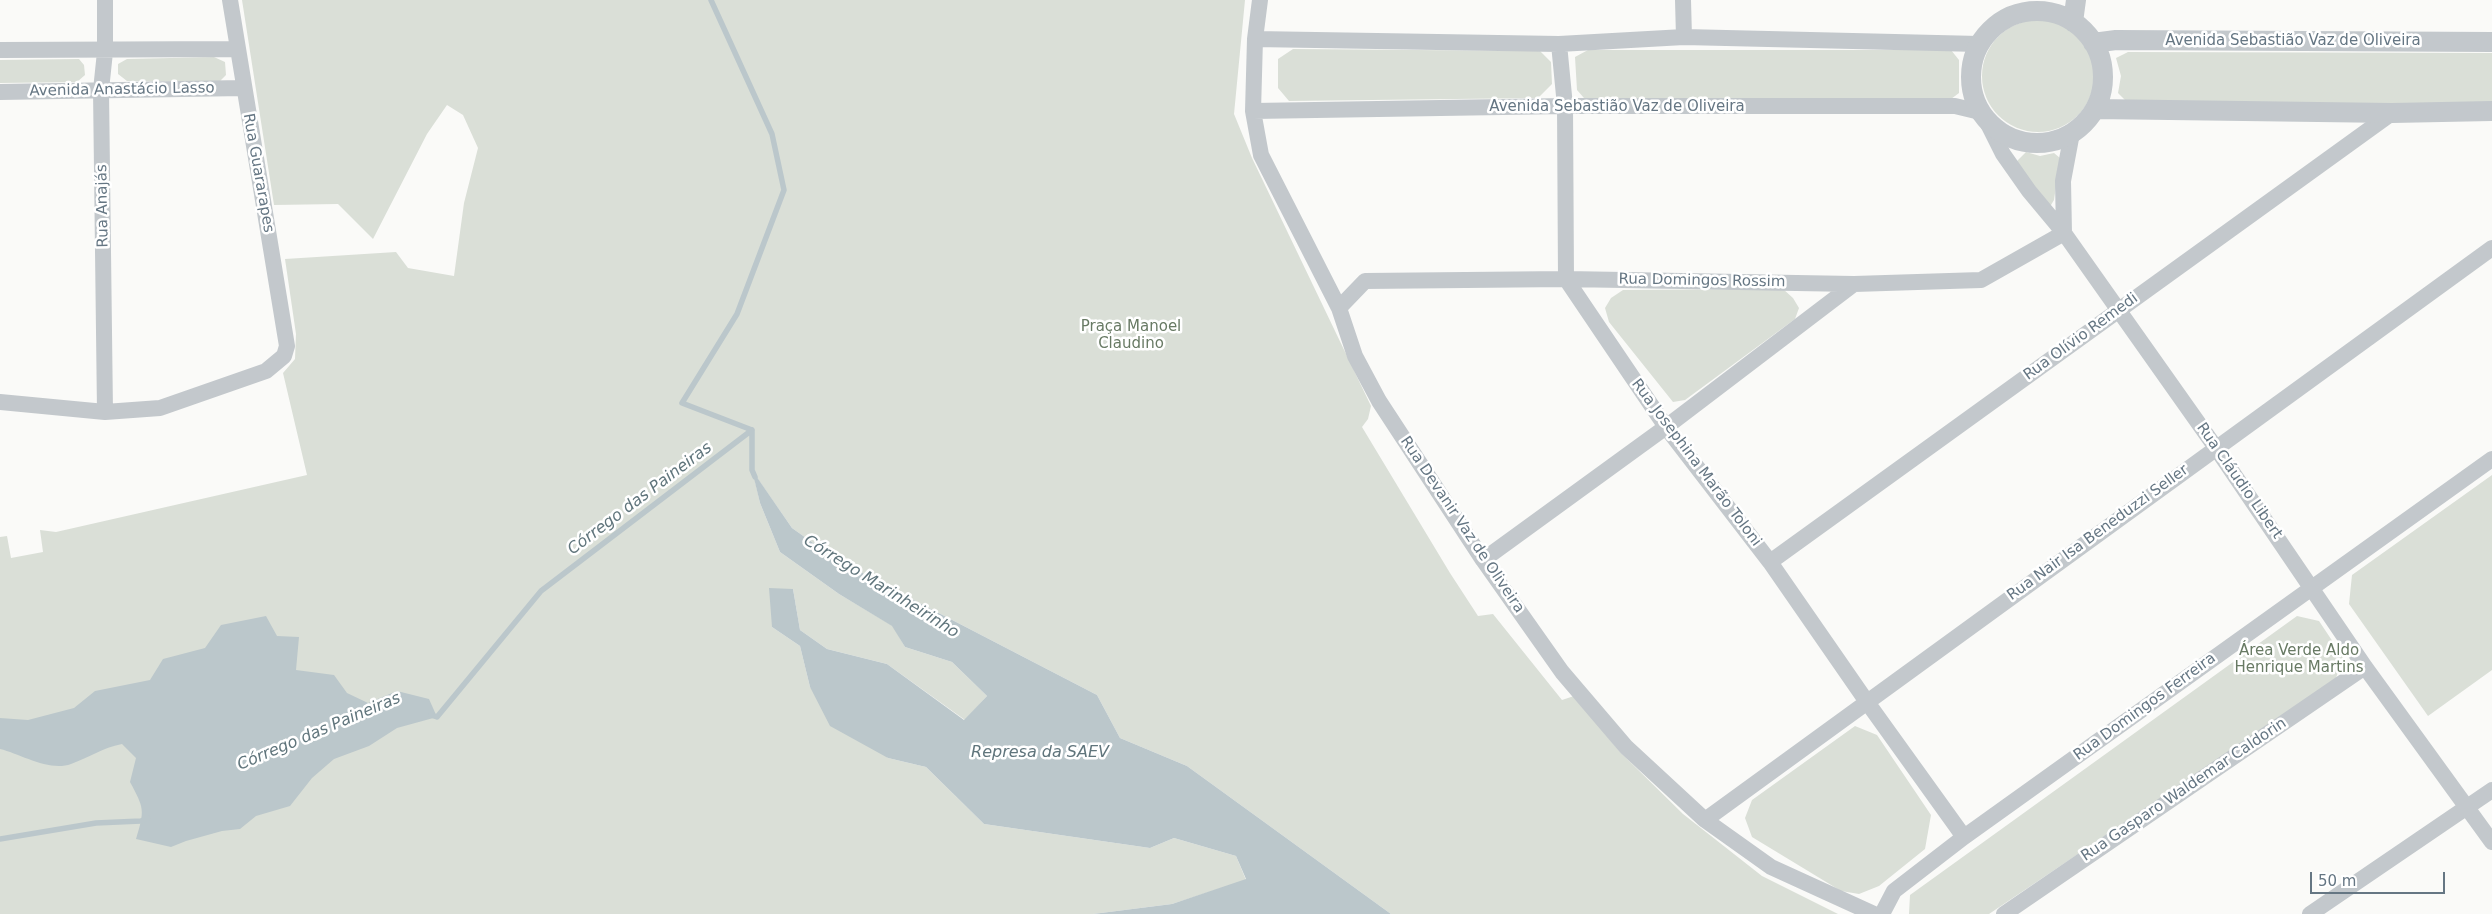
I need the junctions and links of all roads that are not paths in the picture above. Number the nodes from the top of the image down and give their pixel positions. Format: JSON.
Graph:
{"nodes":[{"id":1,"x":105,"y":0,"type":"edge"},
{"id":2,"x":230,"y":0,"type":"edge"},
{"id":3,"x":1260,"y":0,"type":"edge"},
{"id":4,"x":1683,"y":0,"type":"edge"},
{"id":5,"x":2076,"y":0,"type":"edge"},
{"id":6,"x":2027,"y":6,"type":"edge"},
{"id":7,"x":2073,"y":22,"type":"junction"},
{"id":8,"x":1684,"y":37,"type":"junction"},
{"id":9,"x":1255,"y":39,"type":"junction"},
{"id":10,"x":2492,"y":42,"type":"edge"},
{"id":11,"x":2093,"y":43,"type":"junction"},
{"id":12,"x":1559,"y":44,"type":"junction"},
{"id":13,"x":1980,"y":44,"type":"junction"},
{"id":14,"x":0,"y":50,"type":"edge"},
{"id":15,"x":238,"y":50,"type":"junction"},
{"id":16,"x":105,"y":52,"type":"junction"},
{"id":17,"x":243,"y":88,"type":"junction"},
{"id":18,"x":101,"y":90,"type":"junction"},
{"id":19,"x":0,"y":92,"type":"edge"},
{"id":20,"x":1565,"y":106,"type":"junction"},
{"id":21,"x":2095,"y":109,"type":"junction"},
{"id":22,"x":1253,"y":111,"type":"junction"},
{"id":23,"x":2492,"y":111,"type":"edge"},
{"id":24,"x":2392,"y":113,"type":"junction"},
{"id":25,"x":1983,"y":116,"type":"junction"},
{"id":26,"x":2072,"y":133,"type":"junction"},
{"id":27,"x":2064,"y":233,"type":"junction"},
{"id":28,"x":2492,"y":248,"type":"edge"},
{"id":29,"x":1566,"y":279,"type":"junction"},
{"id":30,"x":1854,"y":284,"type":"junction"},
{"id":31,"x":1339,"y":308,"type":"junction"},
{"id":32,"x":2118,"y":310,"type":"junction"},
{"id":33,"x":0,"y":402,"type":"edge"},
{"id":34,"x":105,"y":412,"type":"junction"},
{"id":35,"x":1666,"y":427,"type":"junction"},
{"id":36,"x":2216,"y":448,"type":"junction"},
{"id":37,"x":2492,"y":459,"type":"edge"},
{"id":38,"x":1483,"y":560,"type":"junction"},
{"id":39,"x":1770,"y":562,"type":"junction"},
{"id":40,"x":2311,"y":588,"type":"junction"},
{"id":41,"x":2365,"y":667,"type":"junction"},
{"id":42,"x":1867,"y":702,"type":"junction"},
{"id":43,"x":2492,"y":790,"type":"edge"},
{"id":44,"x":2468,"y":806,"type":"junction"},
{"id":45,"x":1706,"y":820,"type":"junction"},
{"id":46,"x":1964,"y":837,"type":"junction"},
{"id":47,"x":2492,"y":842,"type":"edge"},
{"id":48,"x":1874,"y":914,"type":"edge"},
{"id":49,"x":1882,"y":914,"type":"edge"},
{"id":50,"x":2004,"y":914,"type":"edge"},
{"id":51,"x":2310,"y":914,"type":"edge"}],
"edges":[{"from":1,"to":16,"type":"street","name":"Rua Anajás"},
{"from":2,"to":15,"type":"street","name":"Rua Guararapes"},
{"from":3,"to":9,"type":"street","name":"Rua Devanir Vaz de Oliveira"},
{"from":4,"to":8,"type":"street"},
{"from":5,"to":7,"type":"street"},
{"from":6,"to":7,"type":"street"},
{"from":6,"to":13,"type":"street"},
{"from":7,"to":11,"type":"street"},
{"from":8,"to":12,"type":"street"},
{"from":8,"to":13,"type":"street"},
{"from":9,"to":12,"type":"street"},
{"from":9,"to":22,"type":"street","name":"Rua Devanir Vaz de Oliveira"},
{"from":10,"to":11,"type":"street","name":"Avenida Sebastião Vaz de Oliveira"},
{"from":11,"to":21,"type":"street"},
{"from":12,"to":20,"type":"street"},
{"from":13,"to":25,"type":"street"},
{"from":14,"to":16,"type":"street"},
{"from":15,"to":16,"type":"street"},
{"from":15,"to":17,"type":"street","name":"Rua Guararapes"},
{"from":16,"to":18,"type":"street","name":"Rua Anajás"},
{"from":17,"to":18,"type":"street","name":"Avenida Anastácio Lasso"},
{"from":17,"to":34,"type":"street","name":"Rua Guararapes"},
{"from":18,"to":19,"type":"street","name":"Avenida Anastácio Lasso"},
{"from":18,"to":34,"type":"street","name":"Rua Anajás"},
{"from":20,"to":22,"type":"street","name":"Avenida Sebastião Vaz de Oliveira"},
{"from":20,"to":25,"type":"street","name":"Avenida Sebastião Vaz de Oliveira"},
{"from":20,"to":29,"type":"street"},
{"from":21,"to":24,"type":"street"},
{"from":21,"to":26,"type":"street"},
{"from":22,"to":31,"type":"street","name":"Rua Devanir Vaz de Oliveira"},
{"from":23,"to":24,"type":"street"},
{"from":24,"to":32,"type":"street","name":"Rua Olívio Remedi"},
{"from":25,"to":26,"type":"street"},
{"from":25,"to":27,"type":"street","name":"Rua Cláudio Libert"},
{"from":26,"to":27,"type":"street"},
{"from":27,"to":30,"type":"street","name":"Rua Domingos Rossim"},
{"from":27,"to":32,"type":"street","name":"Rua Cláudio Libert"},
{"from":28,"to":36,"type":"street","name":"Rua Nair Isa Beneduzzi Seller"},
{"from":29,"to":30,"type":"street","name":"Rua Domingos Rossim"},
{"from":29,"to":31,"type":"street","name":"Rua Domingos Rossim"},
{"from":29,"to":35,"type":"street","name":"Rua Josephina Marão Toloni"},
{"from":30,"to":35,"type":"street"},
{"from":31,"to":38,"type":"street","name":"Rua Devanir Vaz de Oliveira"},
{"from":32,"to":36,"type":"street","name":"Rua Cláudio Libert"},
{"from":32,"to":39,"type":"street","name":"Rua Olívio Remedi"},
{"from":33,"to":34,"type":"street"},
{"from":35,"to":38,"type":"street"},
{"from":35,"to":39,"type":"street","name":"Rua Josephina Marão Toloni"},
{"from":36,"to":40,"type":"street","name":"Rua Cláudio Libert"},
{"from":36,"to":42,"type":"street","name":"Rua Nair Isa Beneduzzi Seller"},
{"from":37,"to":40,"type":"street","name":"Rua Domingos Ferreira"},
{"from":38,"to":45,"type":"street","name":"Rua Devanir Vaz de Oliveira"},
{"from":39,"to":42,"type":"street","name":"Rua Josephina Marão Toloni"},
{"from":40,"to":41,"type":"street","name":"Rua Cláudio Libert"},
{"from":40,"to":46,"type":"street","name":"Rua Domingos Ferreira"},
{"from":41,"to":44,"type":"street","name":"Rua Cláudio Libert"},
{"from":41,"to":50,"type":"street","name":"Rua Gasparo Waldemar Caldorin"},
{"from":42,"to":45,"type":"street","name":"Rua Nair Isa Beneduzzi Seller"},
{"from":42,"to":46,"type":"street","name":"Rua Josephina Marão Toloni"},
{"from":43,"to":44,"type":"street"},
{"from":44,"to":47,"type":"street","name":"Rua Cláudio Libert"},
{"from":44,"to":51,"type":"street"},
{"from":45,"to":48,"type":"street","name":"Rua Devanir Vaz de Oliveira"},
{"from":46,"to":49,"type":"street","name":"Rua Domingos Ferreira"}]}
